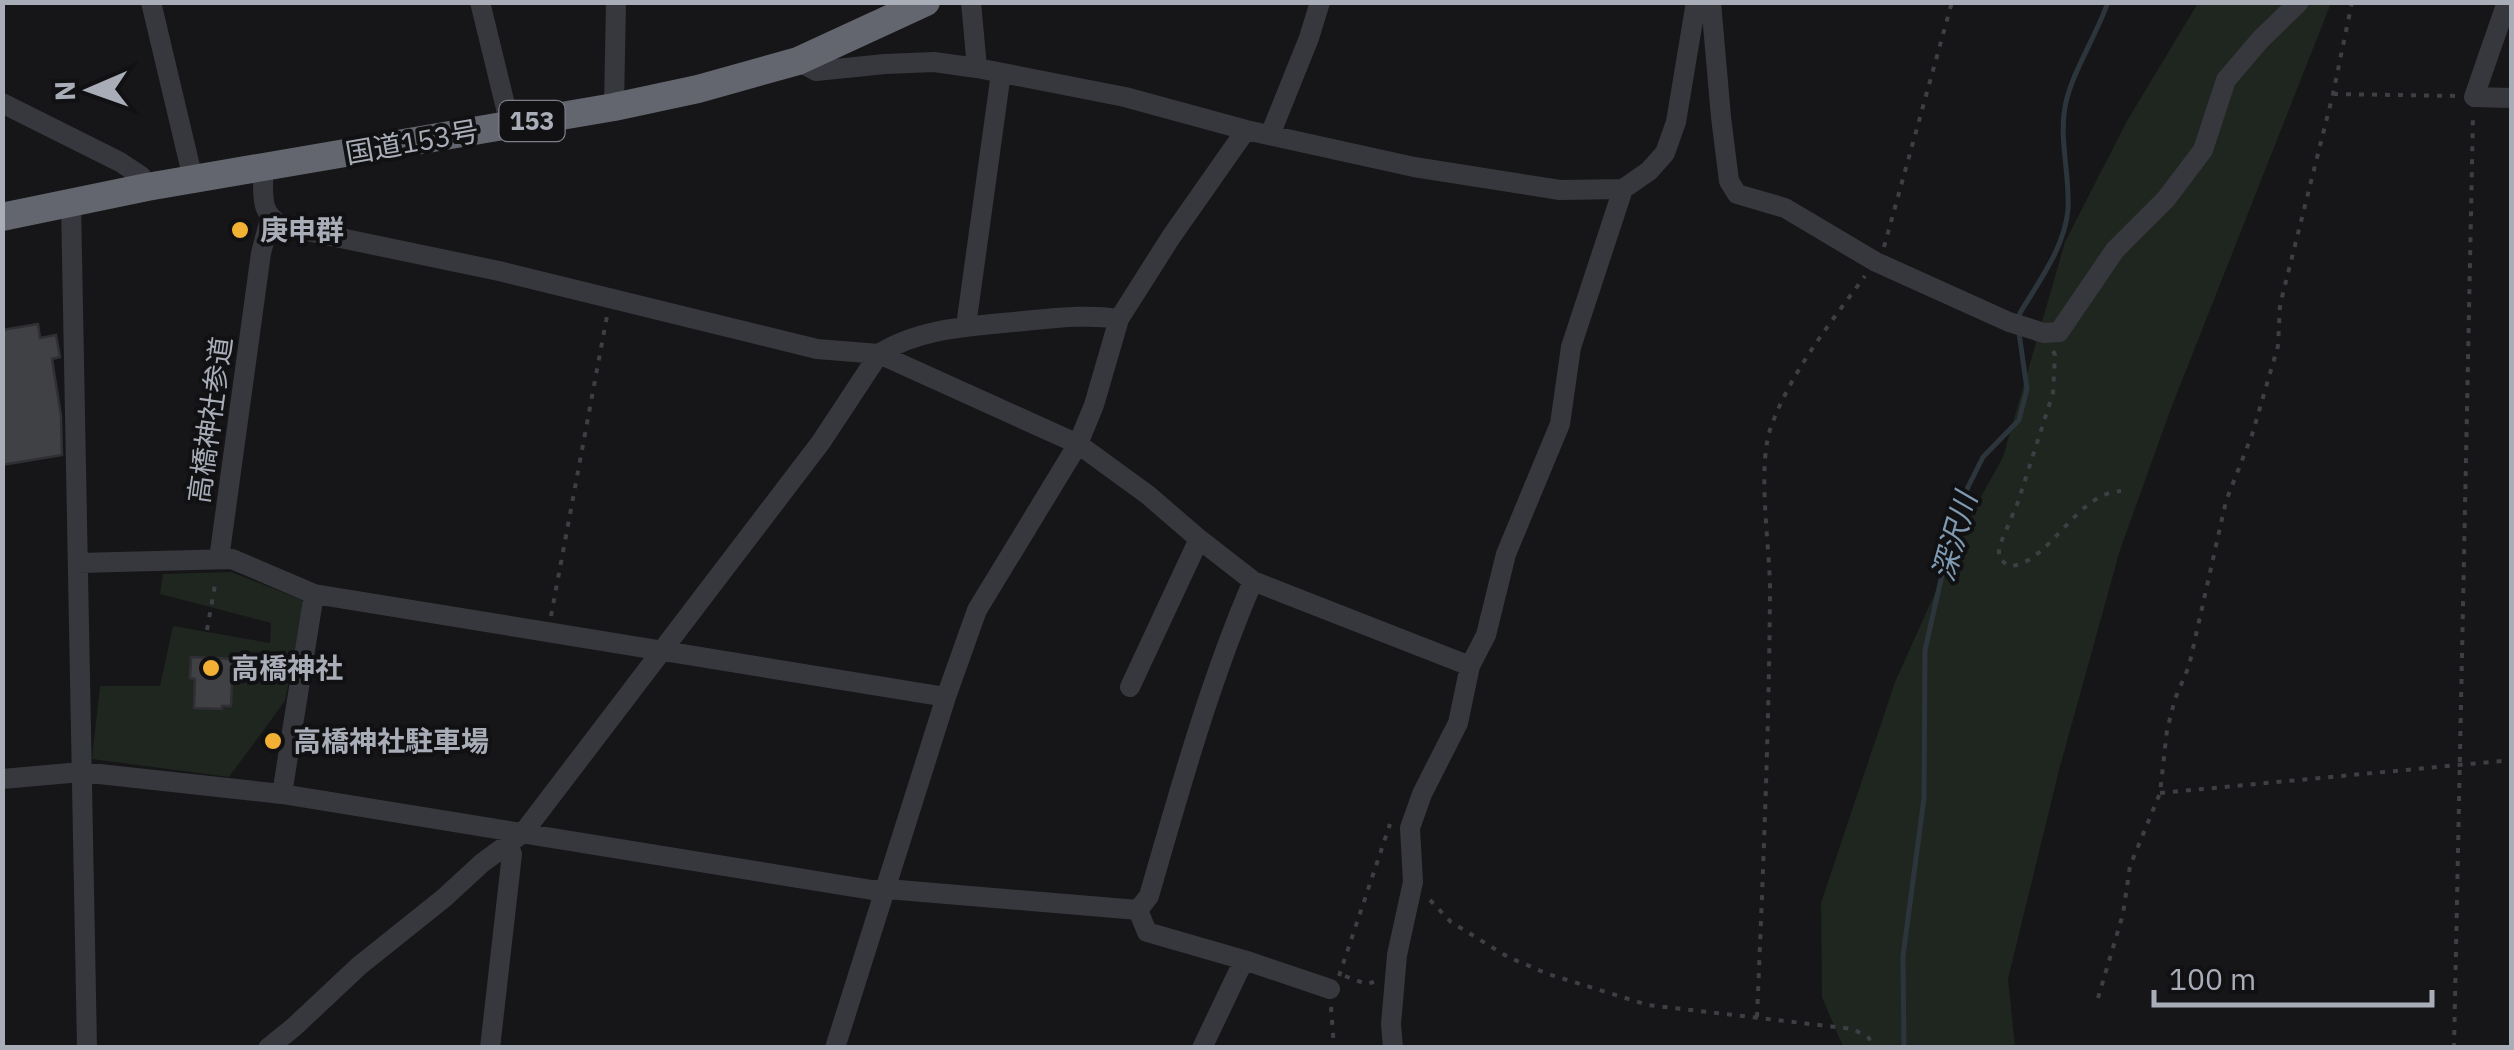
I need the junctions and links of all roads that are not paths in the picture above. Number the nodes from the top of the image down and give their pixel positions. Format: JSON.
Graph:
{"nodes":[{"id":1,"x":151,"y":2,"type":"edge"},
{"id":2,"x":480,"y":2,"type":"edge"},
{"id":3,"x":616,"y":2,"type":"edge"},
{"id":4,"x":926,"y":2,"type":"edge"},
{"id":5,"x":971,"y":2,"type":"edge"},
{"id":6,"x":1320,"y":2,"type":"edge"},
{"id":7,"x":1696,"y":2,"type":"edge"},
{"id":8,"x":1711,"y":2,"type":"edge"},
{"id":9,"x":2299,"y":2,"type":"edge"},
{"id":10,"x":2507,"y":2,"type":"edge"},
{"id":11,"x":798,"y":61,"type":"junction"},
{"id":12,"x":977,"y":68,"type":"junction"},
{"id":13,"x":1000,"y":73,"type":"junction"},
{"id":14,"x":2512,"y":98,"type":"edge"},
{"id":15,"x":2,"y":104,"type":"edge"},
{"id":16,"x":614,"y":107,"type":"junction"},
{"id":17,"x":510,"y":125,"type":"junction"},
{"id":18,"x":1246,"y":130,"type":"junction"},
{"id":19,"x":1270,"y":135,"type":"junction"},
{"id":20,"x":264,"y":168,"type":"junction"},
{"id":21,"x":192,"y":180,"type":"junction"},
{"id":22,"x":148,"y":187,"type":"junction"},
{"id":23,"x":1622,"y":189,"type":"junction"},
{"id":24,"x":70,"y":202,"type":"junction"},
{"id":25,"x":2,"y":217,"type":"edge"},
{"id":26,"x":270,"y":219,"type":"junction"},
{"id":27,"x":1119,"y":318,"type":"junction"},
{"id":28,"x":966,"y":326,"type":"junction"},
{"id":29,"x":879,"y":354,"type":"junction"},
{"id":30,"x":1078,"y":444,"type":"junction"},
{"id":31,"x":1199,"y":539,"type":"junction"},
{"id":32,"x":219,"y":560,"type":"junction"},
{"id":33,"x":80,"y":562,"type":"junction"},
{"id":34,"x":1252,"y":581,"type":"junction"},
{"id":35,"x":314,"y":594,"type":"junction"},
{"id":36,"x":663,"y":651,"type":"junction"},
{"id":37,"x":1470,"y":666,"type":"junction"},
{"id":38,"x":1130,"y":687,"type":"dead end"},
{"id":39,"x":946,"y":697,"type":"junction"},
{"id":40,"x":82,"y":772,"type":"junction"},
{"id":41,"x":2,"y":779,"type":"edge"},
{"id":42,"x":282,"y":794,"type":"junction"},
{"id":43,"x":516,"y":839,"type":"junction"},
{"id":44,"x":887,"y":888,"type":"junction"},
{"id":45,"x":1138,"y":910,"type":"junction"},
{"id":46,"x":1244,"y":960,"type":"junction"},
{"id":47,"x":1330,"y":988,"type":"road end"},
{"id":48,"x":88,"y":1048,"type":"edge"},
{"id":49,"x":268,"y":1048,"type":"edge"},
{"id":50,"x":490,"y":1048,"type":"edge"},
{"id":51,"x":835,"y":1048,"type":"edge"},
{"id":52,"x":1202,"y":1048,"type":"edge"},
{"id":53,"x":1393,"y":1048,"type":"edge"}],
"edges":[{"from":1,"to":21,"type":"street"},
{"from":2,"to":17,"type":"street"},
{"from":3,"to":16,"type":"street"},
{"from":4,"to":11,"type":"highway","name":"国道153号","number":"153"},
{"from":5,"to":12,"type":"street"},
{"from":6,"to":19,"type":"street"},
{"from":7,"to":23,"type":"street"},
{"from":8,"to":9,"type":"street"},
{"from":10,"to":14,"type":"street"},
{"from":11,"to":12,"type":"street"},
{"from":11,"to":16,"type":"highway","name":"国道153号","number":"153"},
{"from":12,"to":13,"type":"street"},
{"from":13,"to":18,"type":"street"},
{"from":13,"to":28,"type":"street"},
{"from":15,"to":22,"type":"street"},
{"from":16,"to":17,"type":"highway","name":"国道153号","number":"153"},
{"from":17,"to":20,"type":"highway","name":"国道153号","number":"153"},
{"from":18,"to":19,"type":"street"},
{"from":18,"to":27,"type":"street"},
{"from":19,"to":23,"type":"street"},
{"from":20,"to":21,"type":"highway","name":"国道153号","number":"153"},
{"from":20,"to":26,"type":"street","name":"高橋神社参道"},
{"from":21,"to":22,"type":"highway","name":"国道153号","number":"153"},
{"from":22,"to":24,"type":"highway","name":"国道153号","number":"153"},
{"from":23,"to":37,"type":"street"},
{"from":24,"to":25,"type":"highway","name":"国道153号","number":"153"},
{"from":24,"to":33,"type":"street"},
{"from":26,"to":29,"type":"street"},
{"from":26,"to":32,"type":"street","name":"高橋神社参道"},
{"from":27,"to":28,"type":"street"},
{"from":27,"to":30,"type":"street"},
{"from":28,"to":29,"type":"street"},
{"from":29,"to":30,"type":"street"},
{"from":29,"to":36,"type":"street"},
{"from":30,"to":31,"type":"street"},
{"from":30,"to":39,"type":"street"},
{"from":31,"to":34,"type":"street"},
{"from":31,"to":38,"type":"street"},
{"from":32,"to":33,"type":"street"},
{"from":32,"to":35,"type":"street"},
{"from":33,"to":40,"type":"street"},
{"from":34,"to":37,"type":"street"},
{"from":34,"to":45,"type":"street"},
{"from":35,"to":36,"type":"street"},
{"from":35,"to":42,"type":"street"},
{"from":36,"to":39,"type":"street"},
{"from":36,"to":43,"type":"street"},
{"from":37,"to":53,"type":"street"},
{"from":39,"to":44,"type":"street"},
{"from":40,"to":41,"type":"street"},
{"from":40,"to":42,"type":"street"},
{"from":40,"to":48,"type":"street"},
{"from":42,"to":43,"type":"street"},
{"from":43,"to":44,"type":"street"},
{"from":43,"to":49,"type":"street"},
{"from":43,"to":50,"type":"street"},
{"from":44,"to":45,"type":"street"},
{"from":44,"to":51,"type":"street"},
{"from":45,"to":46,"type":"street"},
{"from":46,"to":47,"type":"street"},
{"from":46,"to":52,"type":"street"}]}
